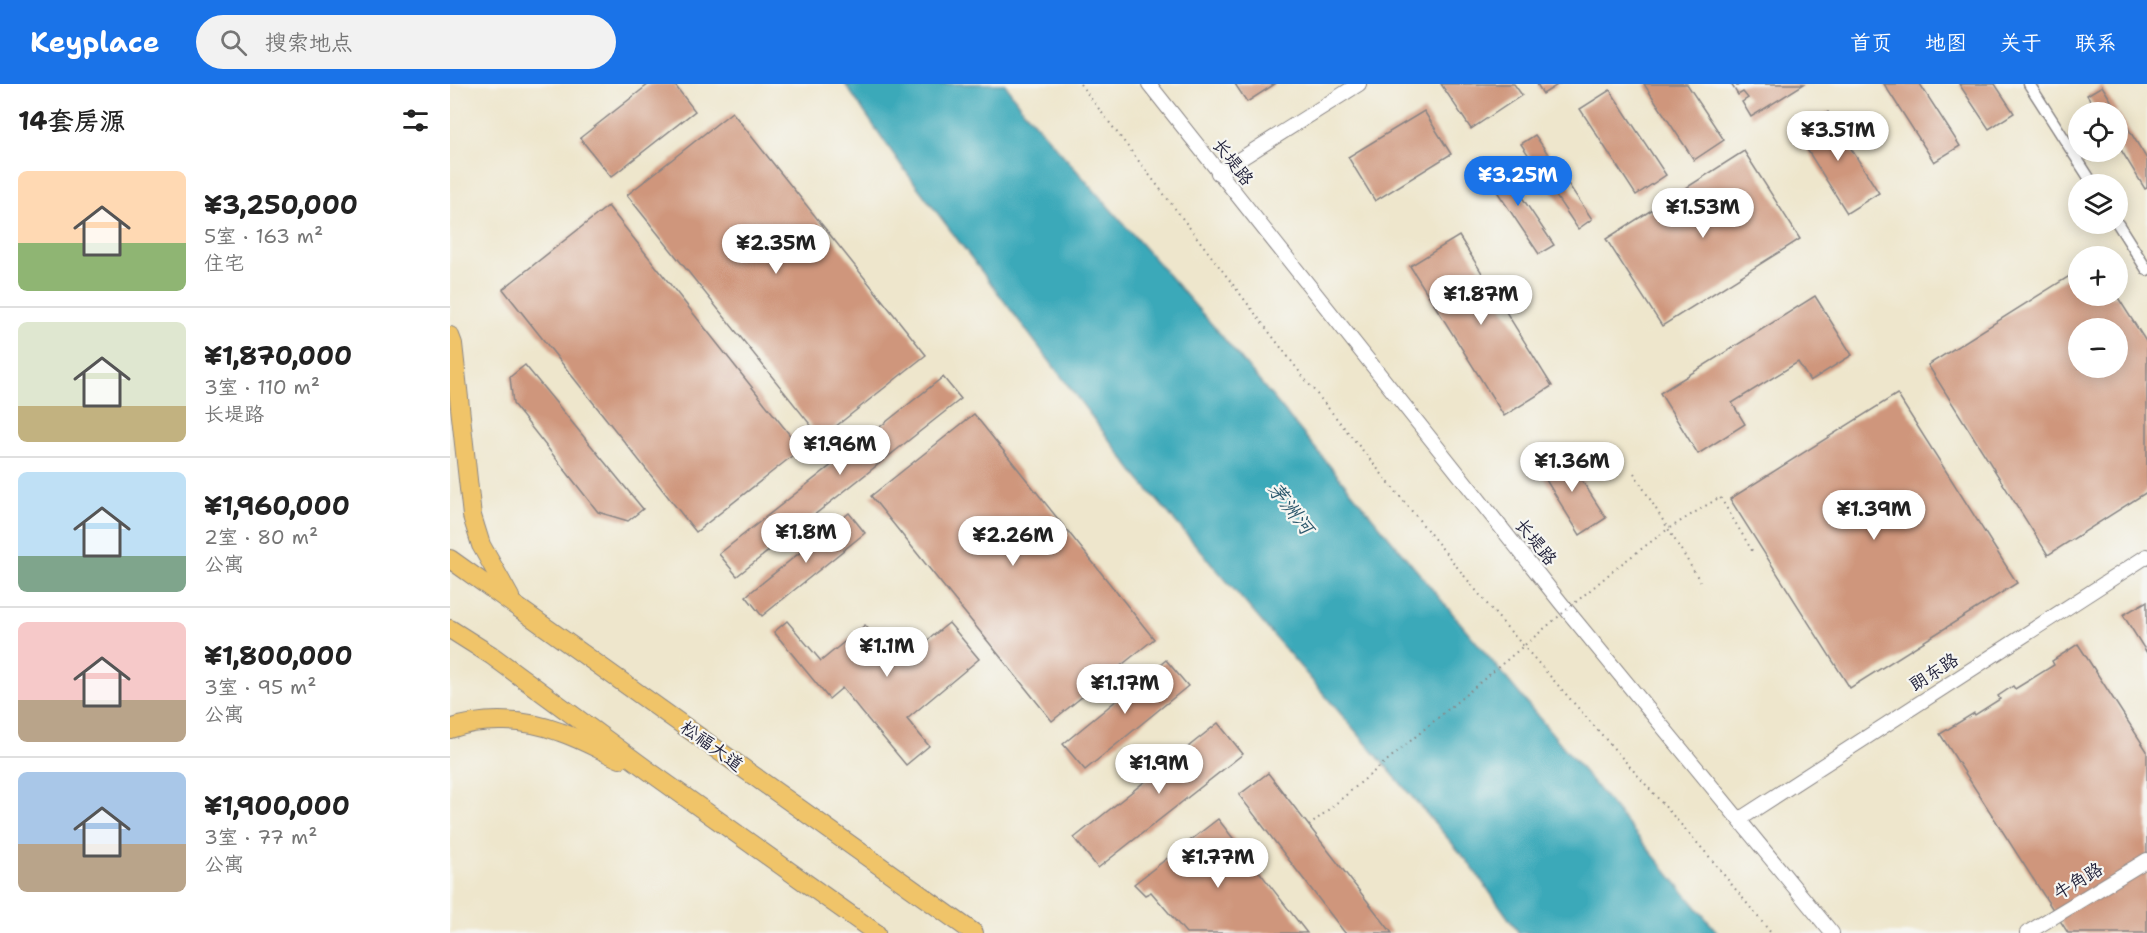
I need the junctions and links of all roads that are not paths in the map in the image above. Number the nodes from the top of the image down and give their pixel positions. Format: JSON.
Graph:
{"nodes":[{"id":1,"x":1149,"y":84,"type":"edge"},
{"id":2,"x":1359,"y":84,"type":"edge"},
{"id":3,"x":2030,"y":84,"type":"edge"},
{"id":4,"x":1218,"y":173,"type":"junction"},
{"id":5,"x":2087,"y":174,"type":"edge"},
{"id":6,"x":2124,"y":234,"type":"edge"},
{"id":7,"x":2147,"y":270,"type":"edge"},
{"id":8,"x":450,"y":336,"type":"edge"},
{"id":9,"x":2147,"y":556,"type":"edge"},
{"id":10,"x":450,"y":559,"type":"edge"},
{"id":11,"x":513,"y":604,"type":"junction"},
{"id":12,"x":450,"y":629,"type":"edge"},
{"id":13,"x":450,"y":729,"type":"edge"},
{"id":14,"x":653,"y":774,"type":"junction"},
{"id":15,"x":1740,"y":819,"type":"junction"},
{"id":16,"x":2147,"y":860,"type":"edge"},
{"id":17,"x":876,"y":933,"type":"edge"},
{"id":18,"x":974,"y":933,"type":"edge"},
{"id":19,"x":1832,"y":933,"type":"edge"},
{"id":20,"x":2027,"y":933,"type":"edge"}],
"edges":[{"from":1,"to":4,"type":"street","name":"长堤路"},
{"from":2,"to":4,"type":"street"},
{"from":3,"to":5,"type":"street"},
{"from":4,"to":15,"type":"street","name":"长堤路"},
{"from":6,"to":7,"type":"street"},
{"from":8,"to":11,"type":"main road"},
{"from":9,"to":15,"type":"street","name":"朗东路"},
{"from":10,"to":11,"type":"main road","name":"松福大道"},
{"from":11,"to":18,"type":"main road","name":"松福大道"},
{"from":12,"to":14,"type":"main road"},
{"from":13,"to":14,"type":"main road"},
{"from":14,"to":17,"type":"main road"},
{"from":15,"to":19,"type":"street","name":"长堤路"},
{"from":16,"to":20,"type":"street","name":"牛角路"}]}
